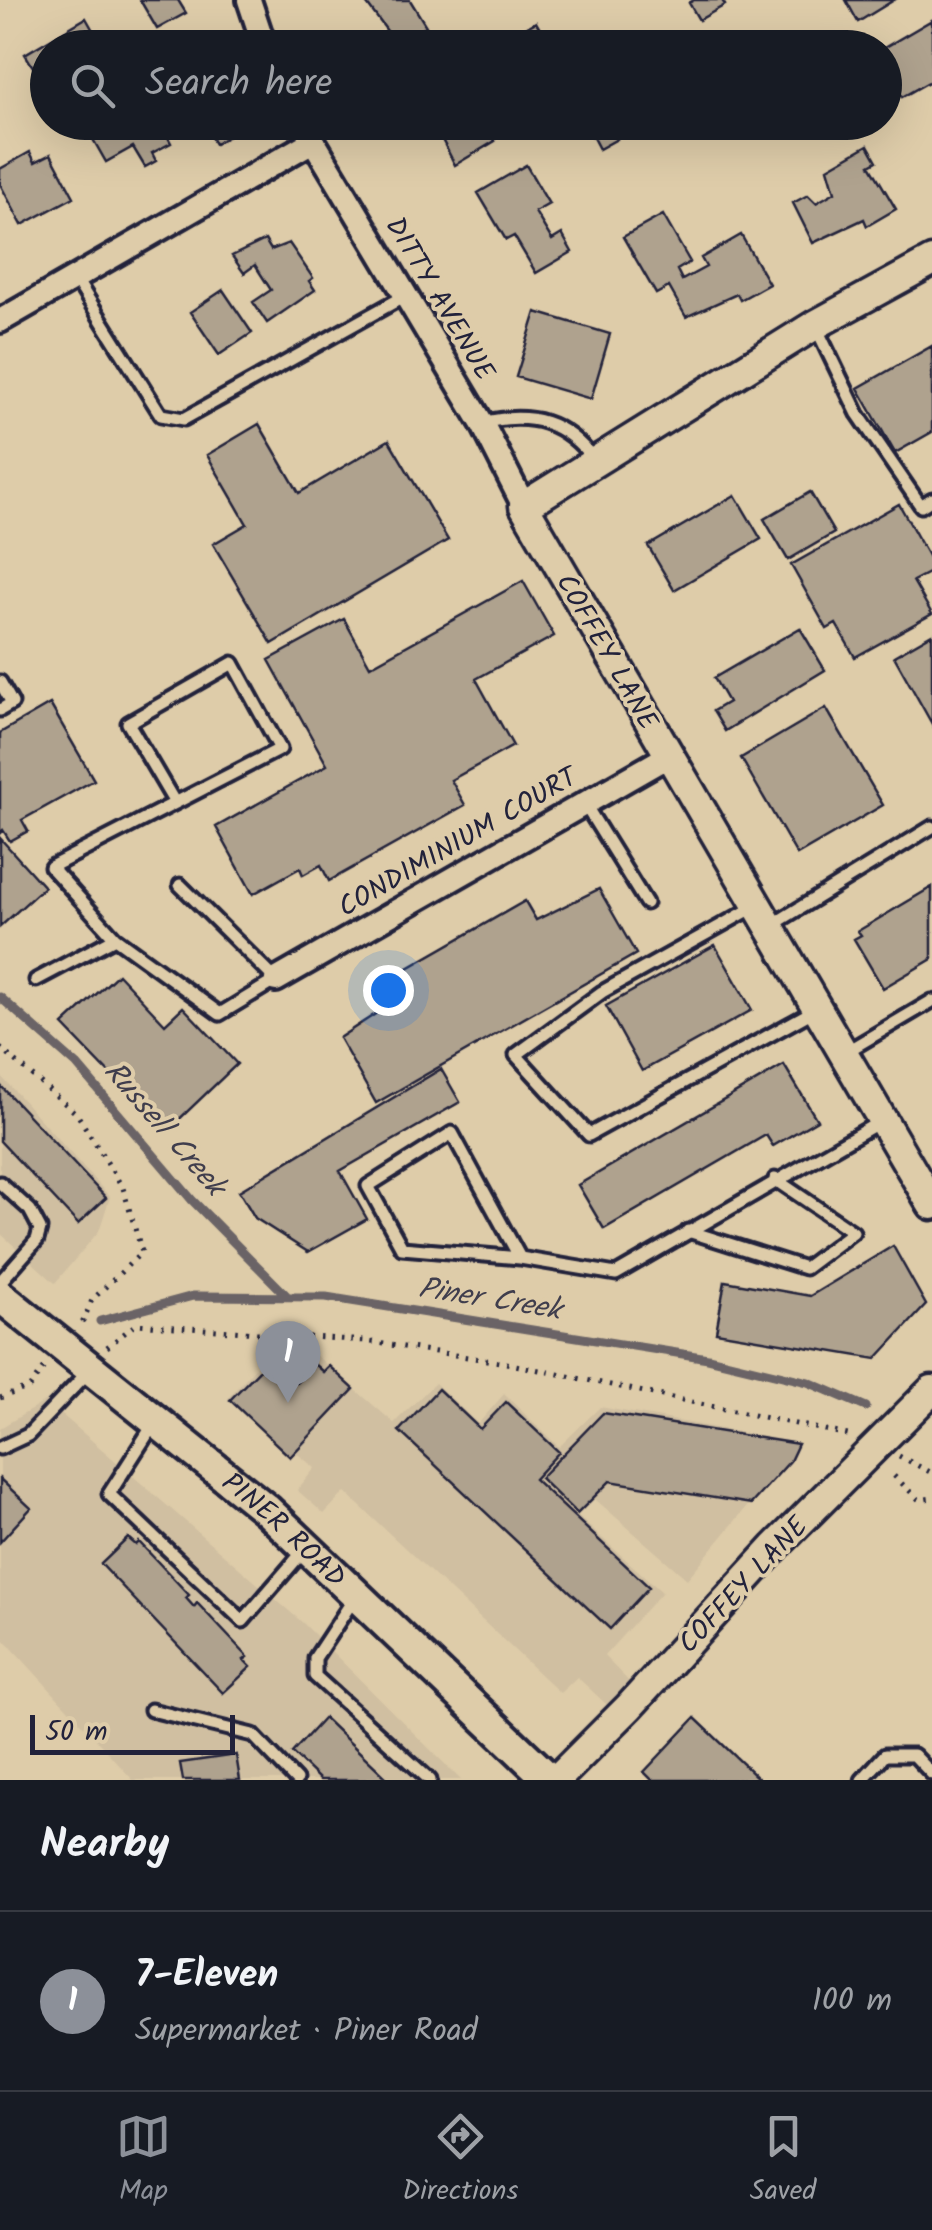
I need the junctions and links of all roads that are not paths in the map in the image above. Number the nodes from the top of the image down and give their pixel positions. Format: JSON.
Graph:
{"nodes":[{"id":1,"x":248,"y":0,"type":"edge"},
{"id":2,"x":259,"y":30,"type":"edge"},
{"id":3,"x":293,"y":140,"type":"edge"},
{"id":4,"x":311,"y":140,"type":"edge"},
{"id":5,"x":932,"y":261,"type":"edge"},
{"id":6,"x":75,"y":278,"type":"junction"},
{"id":7,"x":404,"y":296,"type":"junction"},
{"id":8,"x":0,"y":321,"type":"edge"},
{"id":9,"x":815,"y":326,"type":"junction"},
{"id":10,"x":482,"y":423,"type":"junction"},
{"id":11,"x":595,"y":462,"type":"junction"},
{"id":12,"x":932,"y":499,"type":"edge"},
{"id":13,"x":524,"y":506,"type":"junction"},
{"id":14,"x":0,"y":682,"type":"edge"},
{"id":15,"x":0,"y":710,"type":"edge"},
{"id":16,"x":668,"y":756,"type":"junction"},
{"id":17,"x":175,"y":803,"type":"junction"},
{"id":18,"x":584,"y":803,"type":"junction"},
{"id":19,"x":932,"y":827,"type":"edge"},
{"id":20,"x":180,"y":885,"type":"dead end"},
{"id":21,"x":646,"y":903,"type":"dead end"},
{"id":22,"x":762,"y":916,"type":"junction"},
{"id":23,"x":115,"y":938,"type":"junction"},
{"id":24,"x":36,"y":980,"type":"dead end"},
{"id":25,"x":276,"y":980,"type":"junction"},
{"id":26,"x":932,"y":1001,"type":"edge"},
{"id":27,"x":817,"y":1009,"type":"junction"},
{"id":28,"x":844,"y":1054,"type":"junction"},
{"id":29,"x":883,"y":1120,"type":"junction"},
{"id":30,"x":775,"y":1179,"type":"junction"},
{"id":31,"x":0,"y":1183,"type":"edge"},
{"id":32,"x":932,"y":1205,"type":"edge"},
{"id":33,"x":688,"y":1231,"type":"junction"},
{"id":34,"x":520,"y":1258,"type":"junction"},
{"id":35,"x":0,"y":1282,"type":"edge"},
{"id":36,"x":0,"y":1296,"type":"edge"},
{"id":37,"x":76,"y":1357,"type":"junction"},
{"id":38,"x":932,"y":1390,"type":"edge"},
{"id":39,"x":156,"y":1421,"type":"junction"},
{"id":40,"x":0,"y":1448,"type":"edge"},
{"id":41,"x":306,"y":1548,"type":"junction"},
{"id":42,"x":356,"y":1596,"type":"junction"},
{"id":43,"x":151,"y":1710,"type":"dead end"},
{"id":44,"x":932,"y":1774,"type":"edge"},
{"id":45,"x":295,"y":1779,"type":"edge"},
{"id":46,"x":430,"y":1780,"type":"edge"},
{"id":47,"x":553,"y":1780,"type":"edge"},
{"id":48,"x":862,"y":1780,"type":"edge"}],
"edges":[{"from":1,"to":2,"type":"street"},
{"from":3,"to":6,"type":"street"},
{"from":4,"to":7,"type":"street","name":"DITTY AVENUE"},
{"from":5,"to":9,"type":"street"},
{"from":6,"to":7,"type":"lane"},
{"from":6,"to":8,"type":"street"},
{"from":7,"to":10,"type":"street","name":"DITTY AVENUE"},
{"from":9,"to":11,"type":"street"},
{"from":9,"to":12,"type":"lane"},
{"from":10,"to":11,"type":"lane"},
{"from":10,"to":13,"type":"street","name":"DITTY AVENUE"},
{"from":11,"to":13,"type":"street"},
{"from":13,"to":16,"type":"street","name":"COFFEY LANE"},
{"from":14,"to":15,"type":"lane"},
{"from":16,"to":18,"type":"street","name":"CONDIMINIUM COURT"},
{"from":16,"to":22,"type":"street","name":"COFFEY LANE"},
{"from":17,"to":17,"type":"lane"},
{"from":17,"to":23,"type":"lane"},
{"from":18,"to":21,"type":"lane"},
{"from":18,"to":25,"type":"street","name":"CONDIMINIUM COURT"},
{"from":19,"to":22,"type":"lane"},
{"from":20,"to":25,"type":"lane"},
{"from":22,"to":27,"type":"street","name":"COFFEY LANE"},
{"from":22,"to":27,"type":"lane"},
{"from":23,"to":24,"type":"lane"},
{"from":23,"to":25,"type":"lane"},
{"from":26,"to":28,"type":"lane"},
{"from":27,"to":28,"type":"street","name":"COFFEY LANE"},
{"from":28,"to":29,"type":"street","name":"COFFEY LANE"},
{"from":29,"to":30,"type":"lane"},
{"from":29,"to":32,"type":"street","name":"COFFEY LANE"},
{"from":30,"to":33,"type":"lane"},
{"from":30,"to":33,"type":"lane"},
{"from":31,"to":35,"type":"lane"},
{"from":33,"to":34,"type":"lane"},
{"from":34,"to":34,"type":"lane"},
{"from":36,"to":37,"type":"main road","name":"PINER ROAD"},
{"from":37,"to":39,"type":"main road","name":"PINER ROAD"},
{"from":37,"to":40,"type":"lane"},
{"from":38,"to":47,"type":"street","name":"COFFEY LANE"},
{"from":39,"to":41,"type":"main road","name":"PINER ROAD"},
{"from":39,"to":41,"type":"lane"},
{"from":41,"to":42,"type":"main road","name":"PINER ROAD"},
{"from":42,"to":46,"type":"lane"},
{"from":42,"to":47,"type":"main road","name":"PINER ROAD"},
{"from":43,"to":45,"type":"lane"},
{"from":44,"to":48,"type":"lane"}]}
